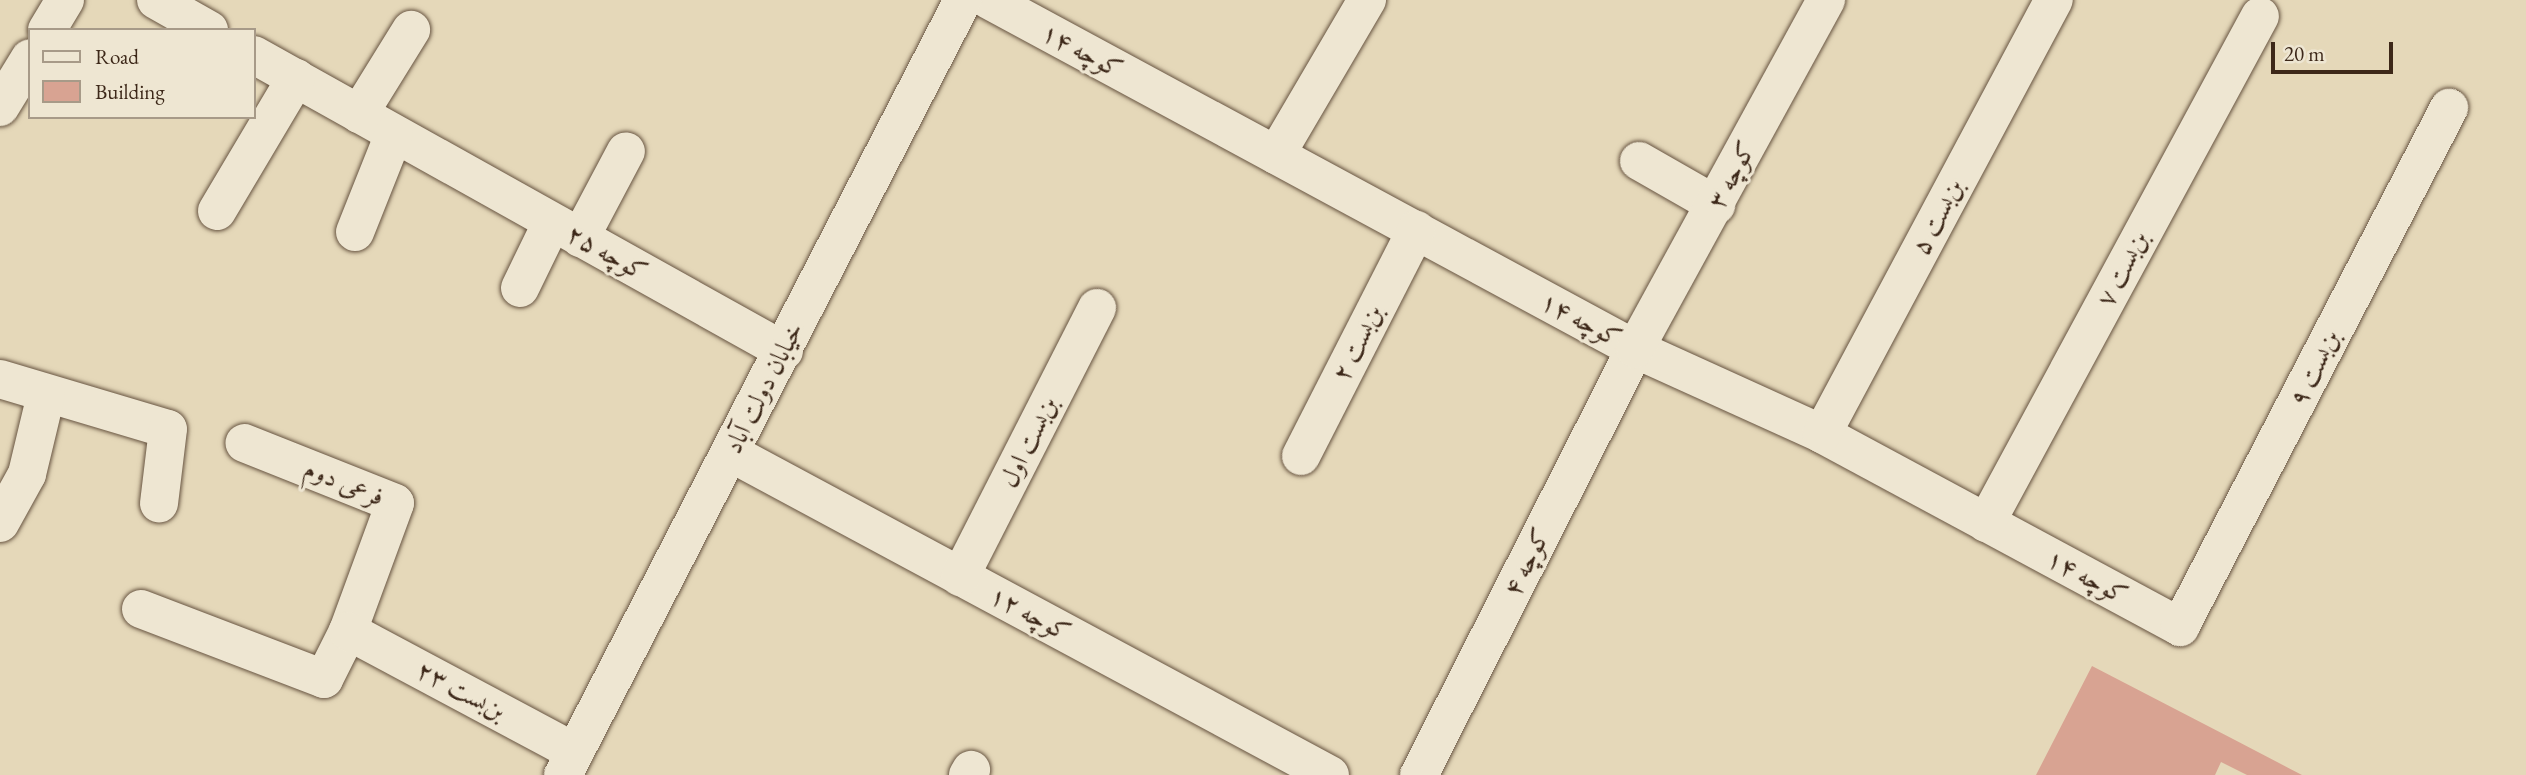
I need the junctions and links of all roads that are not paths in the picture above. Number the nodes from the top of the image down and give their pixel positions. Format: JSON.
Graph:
{"nodes":[{"id":1,"x":65,"y":0,"type":"edge"},
{"id":2,"x":156,"y":0,"type":"edge"},
{"id":3,"x":963,"y":0,"type":"edge"},
{"id":4,"x":989,"y":0,"type":"edge"},
{"id":5,"x":1367,"y":0,"type":"edge"},
{"id":6,"x":1825,"y":0,"type":"edge"},
{"id":7,"x":2054,"y":0,"type":"edge"},
{"id":8,"x":2260,"y":16,"type":"dead end"},
{"id":9,"x":48,"y":28,"type":"edge"},
{"id":10,"x":205,"y":28,"type":"edge"},
{"id":11,"x":411,"y":30,"type":"dead end"},
{"id":12,"x":256,"y":56,"type":"edge"},
{"id":13,"x":28,"y":61,"type":"edge"},
{"id":14,"x":296,"y":78,"type":"junction"},
{"id":15,"x":0,"y":107,"type":"edge"},
{"id":16,"x":2449,"y":108,"type":"dead end"},
{"id":17,"x":359,"y":114,"type":"junction"},
{"id":18,"x":394,"y":134,"type":"junction"},
{"id":19,"x":626,"y":151,"type":"dead end"},
{"id":20,"x":1276,"y":155,"type":"junction"},
{"id":21,"x":1639,"y":161,"type":"dead end"},
{"id":22,"x":1716,"y":205,"type":"junction"},
{"id":23,"x":217,"y":211,"type":"dead end"},
{"id":24,"x":566,"y":230,"type":"junction"},
{"id":25,"x":1416,"y":230,"type":"junction"},
{"id":26,"x":355,"y":232,"type":"dead end"},
{"id":27,"x":520,"y":288,"type":"dead end"},
{"id":28,"x":1097,"y":308,"type":"dead end"},
{"id":29,"x":1636,"y":349,"type":"junction"},
{"id":30,"x":784,"y":351,"type":"junction"},
{"id":31,"x":0,"y":379,"type":"edge"},
{"id":32,"x":46,"y":395,"type":"junction"},
{"id":33,"x":1822,"y":434,"type":"junction"},
{"id":34,"x":244,"y":443,"type":"dead end"},
{"id":35,"x":731,"y":453,"type":"junction"},
{"id":36,"x":1301,"y":456,"type":"dead end"},
{"id":37,"x":159,"y":503,"type":"dead end"},
{"id":38,"x":0,"y":523,"type":"edge"},
{"id":39,"x":1986,"y":523,"type":"junction"},
{"id":40,"x":960,"y":577,"type":"junction"},
{"id":41,"x":141,"y":609,"type":"dead end"},
{"id":42,"x":2180,"y":628,"type":"joint"},
{"id":43,"x":348,"y":631,"type":"junction"},
{"id":44,"x":569,"y":763,"type":"edge"},
{"id":45,"x":1330,"y":775,"type":"edge"},
{"id":46,"x":1419,"y":775,"type":"edge"}],
"edges":[{"from":1,"to":9,"type":"street"},
{"from":2,"to":10,"type":"street"},
{"from":3,"to":30,"type":"street","name":"خیابان دولت آباد"},
{"from":4,"to":20,"type":"street","name":"کوچه ۱۴"},
{"from":5,"to":20,"type":"street"},
{"from":6,"to":22,"type":"street","name":"کوچه ۳"},
{"from":7,"to":33,"type":"street","name":"بن‌بست ۵"},
{"from":8,"to":39,"type":"street","name":"بن‌بست ۷"},
{"from":11,"to":17,"type":"street"},
{"from":12,"to":14,"type":"street","name":"کوچه ۲۵"},
{"from":13,"to":15,"type":"street"},
{"from":14,"to":17,"type":"street","name":"کوچه ۲۵"},
{"from":14,"to":23,"type":"street"},
{"from":16,"to":42,"type":"street","name":"بن‌بست ۹"},
{"from":17,"to":18,"type":"street","name":"کوچه ۲۵"},
{"from":18,"to":24,"type":"street","name":"کوچه ۲۵"},
{"from":18,"to":26,"type":"street"},
{"from":19,"to":24,"type":"street"},
{"from":20,"to":25,"type":"street","name":"کوچه ۱۴"},
{"from":21,"to":22,"type":"street"},
{"from":22,"to":29,"type":"street","name":"کوچه ۳"},
{"from":24,"to":27,"type":"street"},
{"from":24,"to":30,"type":"street","name":"کوچه ۲۵"},
{"from":25,"to":29,"type":"street","name":"کوچه ۱۴"},
{"from":25,"to":36,"type":"street","name":"بن‌بست ۲"},
{"from":28,"to":40,"type":"street","name":"بن‌بست اول"},
{"from":29,"to":33,"type":"street","name":"کوچه ۱۴"},
{"from":29,"to":46,"type":"street","name":"کوچه ۴"},
{"from":30,"to":35,"type":"street","name":"خیابان دولت آباد"},
{"from":31,"to":32,"type":"street"},
{"from":32,"to":37,"type":"street"},
{"from":32,"to":38,"type":"street"},
{"from":33,"to":39,"type":"street","name":"کوچه ۱۴"},
{"from":34,"to":43,"type":"street","name":"فرعی دوم"},
{"from":35,"to":40,"type":"street","name":"کوچه ۱۲"},
{"from":35,"to":44,"type":"street","name":"خیابان دولت آباد"},
{"from":39,"to":42,"type":"street","name":"کوچه ۱۴"},
{"from":40,"to":45,"type":"street","name":"کوچه ۱۲"},
{"from":41,"to":43,"type":"street"},
{"from":43,"to":44,"type":"street","name":"بن‌بست ۲۳"}]}
